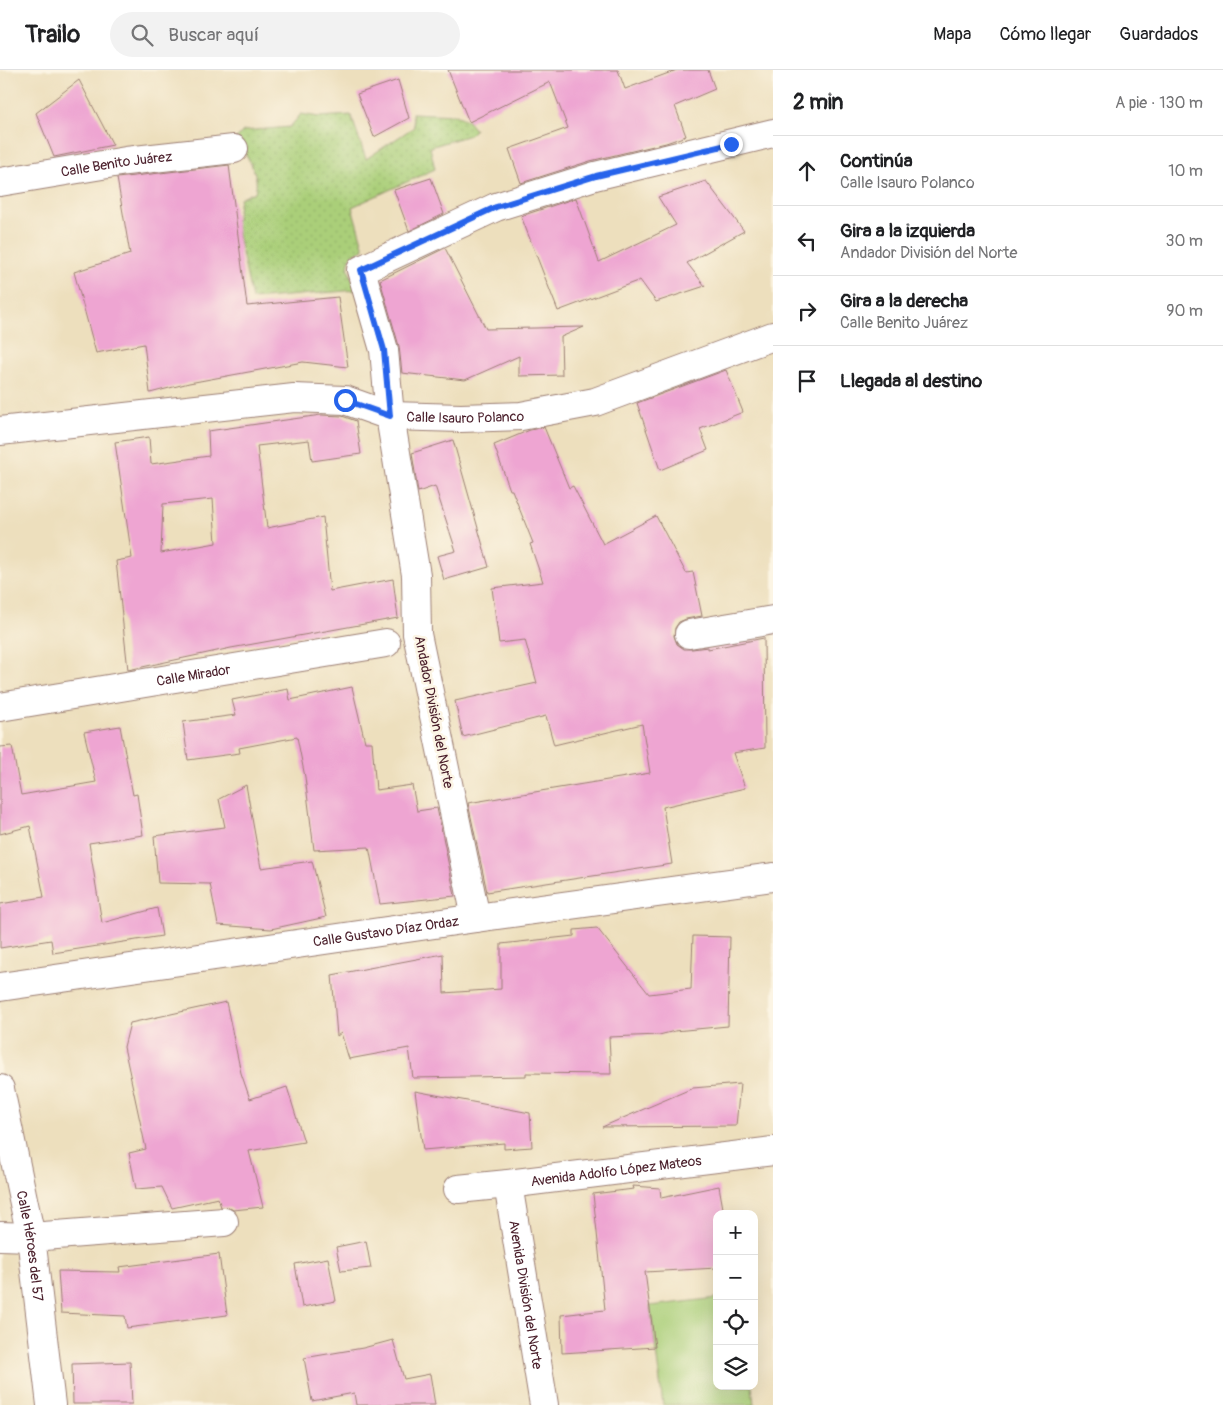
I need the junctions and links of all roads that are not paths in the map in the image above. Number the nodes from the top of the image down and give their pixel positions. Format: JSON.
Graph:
{"nodes":[{"id":1,"x":773,"y":133,"type":"edge"},
{"id":2,"x":234,"y":149,"type":"dead end"},
{"id":3,"x":0,"y":182,"type":"edge"},
{"id":4,"x":773,"y":336,"type":"edge"},
{"id":5,"x":390,"y":416,"type":"junction"},
{"id":6,"x":0,"y":431,"type":"edge"},
{"id":7,"x":773,"y":620,"type":"edge"},
{"id":8,"x":689,"y":634,"type":"dead end"},
{"id":9,"x":386,"y":643,"type":"dead end"},
{"id":10,"x":0,"y":707,"type":"edge"},
{"id":11,"x":773,"y":877,"type":"edge"},
{"id":12,"x":476,"y":918,"type":"junction"},
{"id":13,"x":0,"y":987,"type":"edge"},
{"id":14,"x":0,"y":1089,"type":"edge"},
{"id":15,"x":773,"y":1151,"type":"edge"},
{"id":16,"x":508,"y":1184,"type":"junction"},
{"id":17,"x":458,"y":1189,"type":"dead end"},
{"id":18,"x":224,"y":1222,"type":"dead end"},
{"id":19,"x":0,"y":1236,"type":"edge"},
{"id":20,"x":31,"y":1237,"type":"junction"},
{"id":21,"x":52,"y":1405,"type":"edge"},
{"id":22,"x":544,"y":1405,"type":"edge"}],
"edges":[{"from":1,"to":5,"type":"street","name":"Andador División del Norte"},
{"from":2,"to":3,"type":"street","name":"Calle Benito Juárez"},
{"from":4,"to":5,"type":"street","name":"Calle Isauro Polanco"},
{"from":5,"to":6,"type":"street","name":"Calle Isauro Polanco"},
{"from":5,"to":12,"type":"street","name":"Andador División del Norte"},
{"from":7,"to":8,"type":"street"},
{"from":9,"to":10,"type":"street","name":"Calle Mirador"},
{"from":11,"to":12,"type":"street","name":"Calle Gustavo Díaz Ordaz"},
{"from":12,"to":13,"type":"street","name":"Calle Gustavo Díaz Ordaz"},
{"from":14,"to":20,"type":"street","name":"Calle Héroes del 57"},
{"from":15,"to":16,"type":"street","name":"Avenida Adolfo López Mateos"},
{"from":16,"to":17,"type":"street","name":"Avenida Adolfo López Mateos"},
{"from":16,"to":22,"type":"street","name":"Avenida División del Norte"},
{"from":18,"to":20,"type":"street"},
{"from":19,"to":20,"type":"street"},
{"from":20,"to":21,"type":"street","name":"Calle Héroes del 57"}]}
